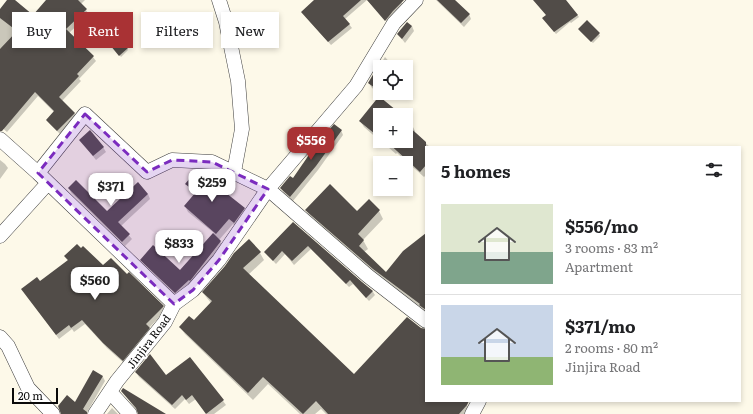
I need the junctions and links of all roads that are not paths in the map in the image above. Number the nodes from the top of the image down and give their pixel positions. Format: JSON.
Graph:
{"nodes":[{"id":1,"x":218,"y":0,"type":"edge"},
{"id":2,"x":416,"y":0,"type":"edge"},
{"id":3,"x":0,"y":139,"type":"edge"},
{"id":4,"x":234,"y":172,"type":"junction"},
{"id":5,"x":38,"y":173,"type":"junction"},
{"id":6,"x":48,"y":183,"type":"junction"},
{"id":7,"x":268,"y":189,"type":"junction"},
{"id":8,"x":0,"y":236,"type":"edge"},
{"id":9,"x":174,"y":304,"type":"junction"},
{"id":10,"x":425,"y":320,"type":"edge"},
{"id":11,"x":0,"y":337,"type":"edge"},
{"id":12,"x":110,"y":392,"type":"junction"},
{"id":13,"x":478,"y":402,"type":"edge"},
{"id":14,"x":53,"y":414,"type":"edge"},
{"id":15,"x":95,"y":414,"type":"edge"},
{"id":16,"x":130,"y":414,"type":"edge"},
{"id":17,"x":472,"y":414,"type":"edge"}],
"edges":[{"from":1,"to":4,"type":"street"},
{"from":2,"to":7,"type":"street"},
{"from":3,"to":5,"type":"street","name":"Jinjira Road"},
{"from":4,"to":5,"type":"street"},
{"from":4,"to":7,"type":"street"},
{"from":5,"to":6,"type":"street","name":"Jinjira Road"},
{"from":6,"to":8,"type":"street"},
{"from":6,"to":9,"type":"street","name":"Jinjira Road"},
{"from":7,"to":9,"type":"street"},
{"from":7,"to":10,"type":"street"},
{"from":9,"to":12,"type":"street","name":"Jinjira Road"},
{"from":11,"to":14,"type":"street"},
{"from":12,"to":15,"type":"street","name":"Jinjira Road"},
{"from":12,"to":16,"type":"street"},
{"from":13,"to":17,"type":"street"}]}
